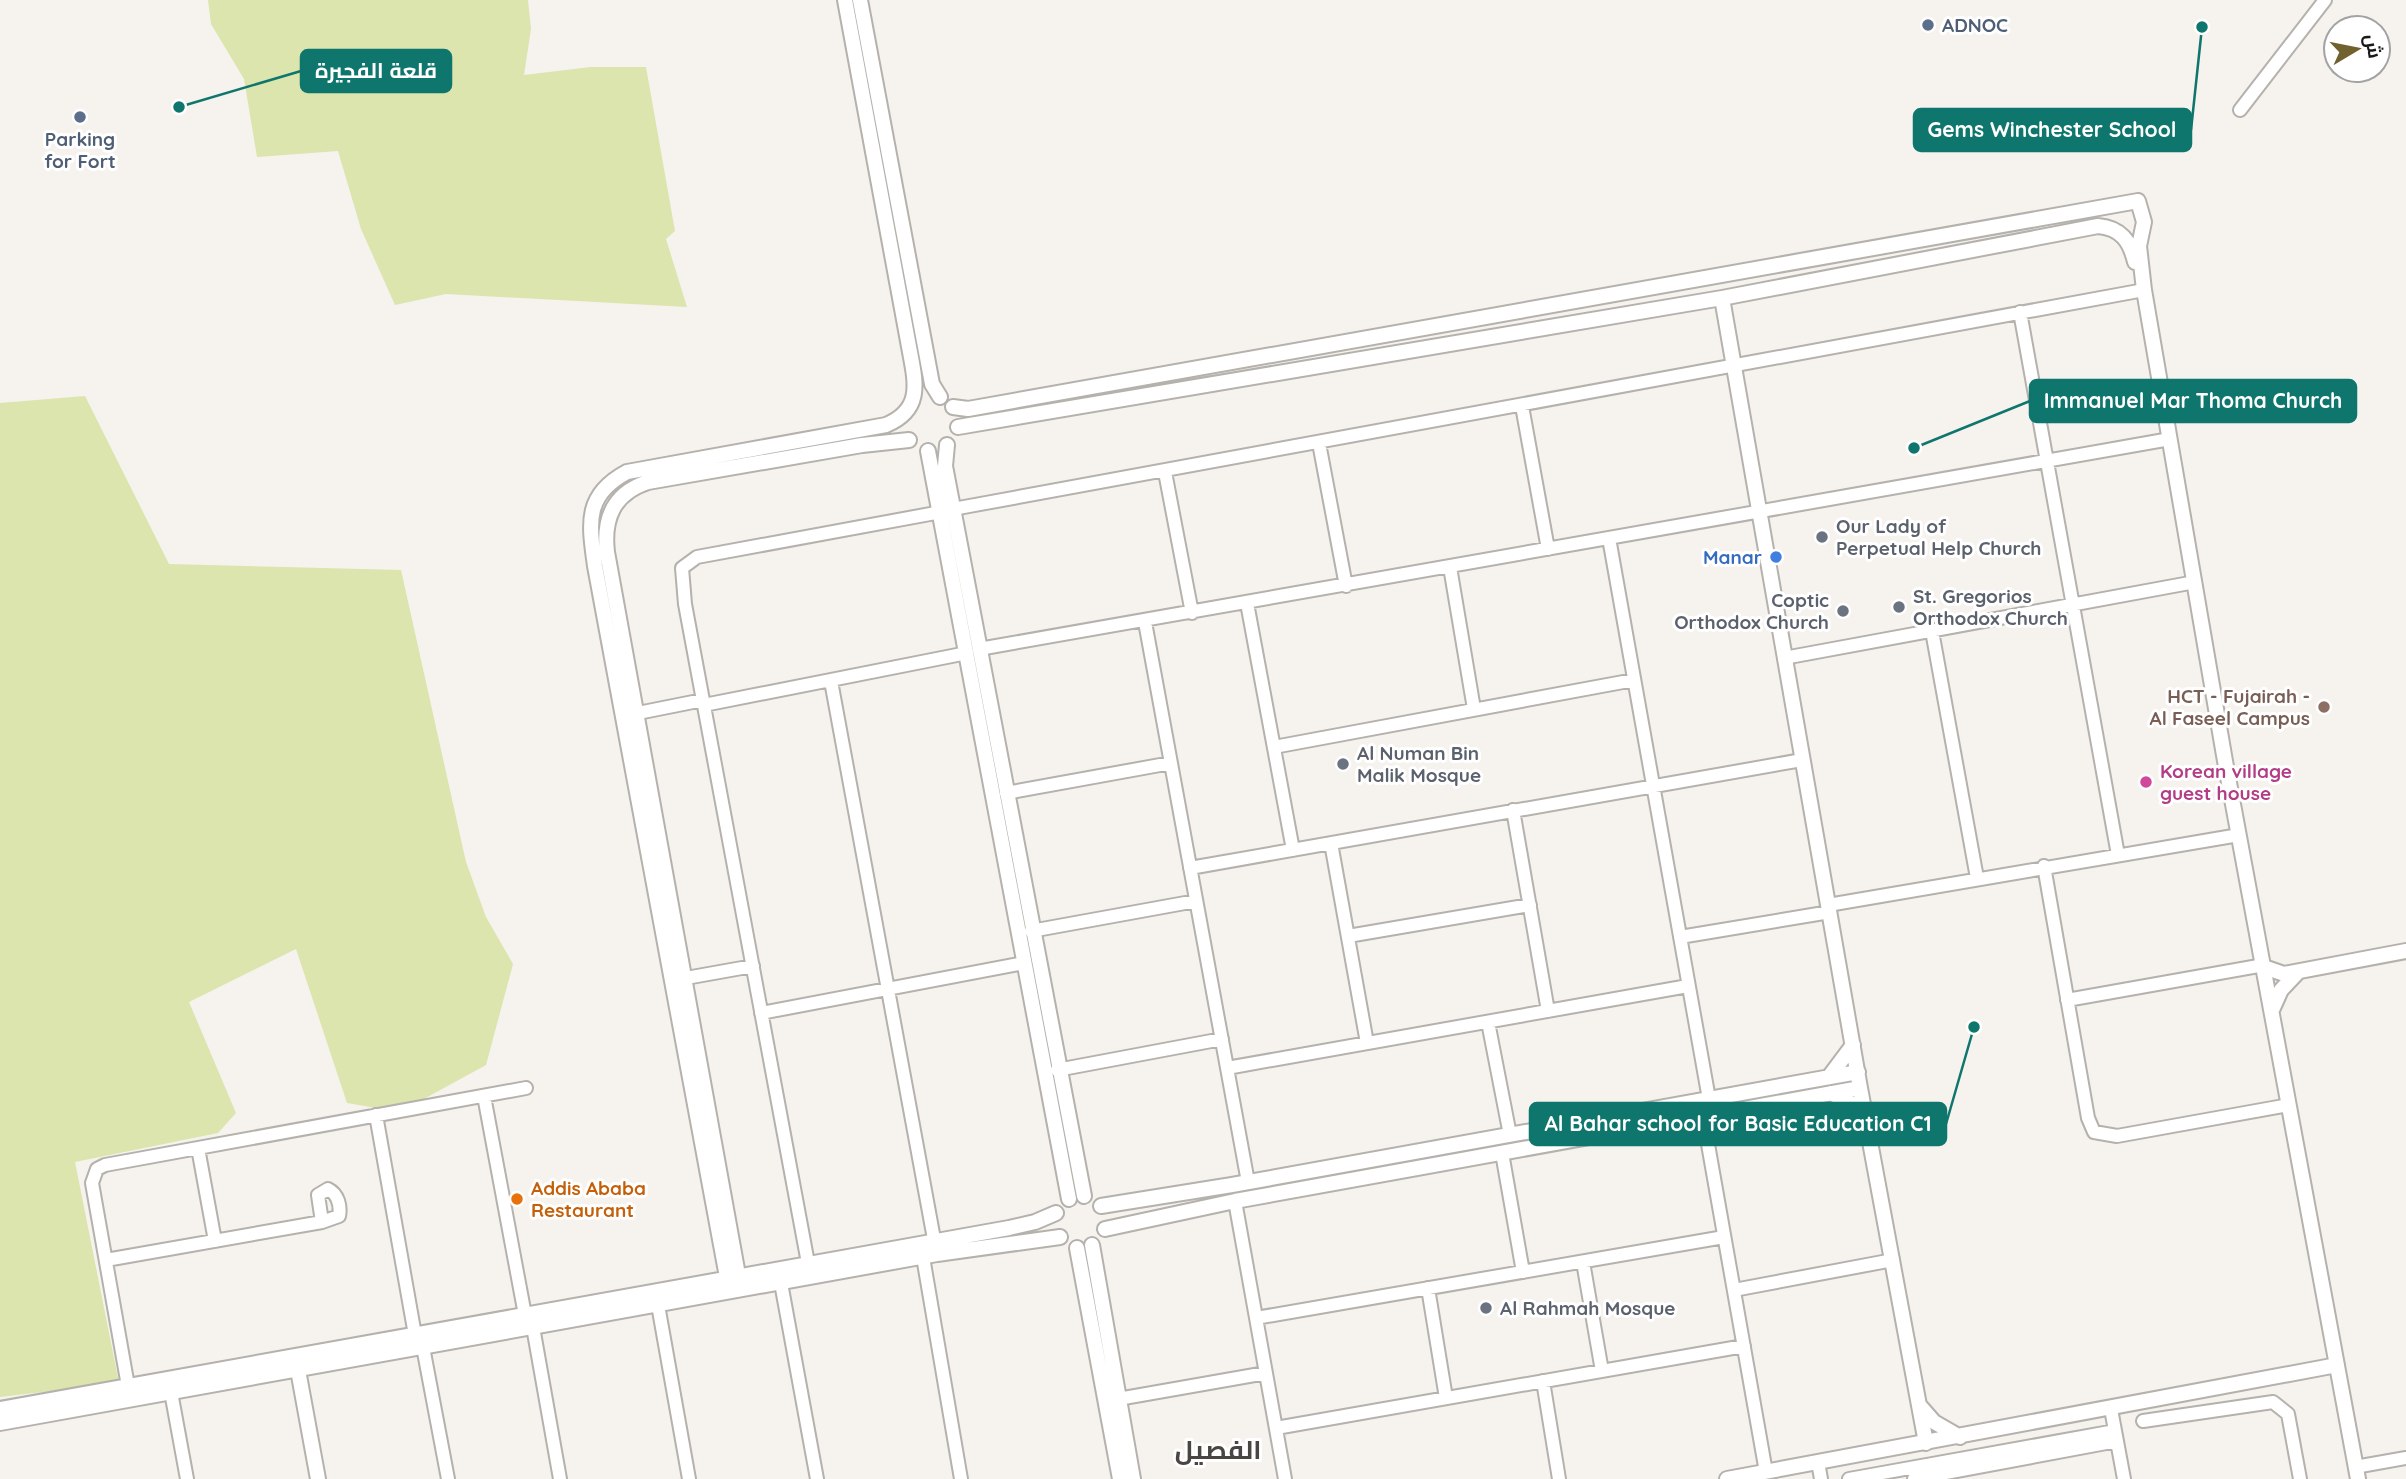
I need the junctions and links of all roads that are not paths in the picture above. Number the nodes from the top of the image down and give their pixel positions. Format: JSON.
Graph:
{"nodes":[{"id":1,"x":845,"y":0,"type":"edge"},
{"id":2,"x":860,"y":0,"type":"edge"},
{"id":3,"x":2325,"y":0,"type":"edge"},
{"id":4,"x":2240,"y":110,"type":"dead end"},
{"id":5,"x":2143,"y":283,"type":"junction"},
{"id":6,"x":1634,"y":291,"type":"junction"},
{"id":7,"x":1722,"y":298,"type":"junction"},
{"id":8,"x":1531,"y":309,"type":"junction"},
{"id":9,"x":2020,"y":312,"type":"junction"},
{"id":10,"x":1581,"y":321,"type":"junction"},
{"id":11,"x":1480,"y":338,"type":"junction"},
{"id":12,"x":1733,"y":367,"type":"junction"},
{"id":13,"x":940,"y":397,"type":"junction"},
{"id":14,"x":909,"y":406,"type":"junction"},
{"id":15,"x":1522,"y":406,"type":"junction"},
{"id":16,"x":953,"y":407,"type":"junction"},
{"id":17,"x":958,"y":427,"type":"junction"},
{"id":18,"x":2170,"y":439,"type":"junction"},
{"id":19,"x":909,"y":440,"type":"junction"},
{"id":20,"x":1318,"y":443,"type":"junction"},
{"id":21,"x":947,"y":445,"type":"junction"},
{"id":22,"x":928,"y":451,"type":"junction"},
{"id":23,"x":2045,"y":462,"type":"junction"},
{"id":24,"x":1165,"y":472,"type":"junction"},
{"id":25,"x":947,"y":510,"type":"junction"},
{"id":26,"x":1758,"y":511,"type":"junction"},
{"id":27,"x":1609,"y":538,"type":"junction"},
{"id":28,"x":1548,"y":549,"type":"junction"},
{"id":29,"x":1450,"y":567,"type":"junction"},
{"id":30,"x":2194,"y":582,"type":"junction"},
{"id":31,"x":1346,"y":586,"type":"junction"},
{"id":32,"x":1247,"y":604,"type":"junction"},
{"id":33,"x":2072,"y":605,"type":"junction"},
{"id":34,"x":1192,"y":613,"type":"junction"},
{"id":35,"x":1145,"y":622,"type":"junction"},
{"id":36,"x":1932,"y":631,"type":"junction"},
{"id":37,"x":973,"y":651,"type":"junction"},
{"id":38,"x":1784,"y":658,"type":"junction"},
{"id":39,"x":1634,"y":680,"type":"junction"},
{"id":40,"x":831,"y":681,"type":"junction"},
{"id":41,"x":704,"y":702,"type":"junction"},
{"id":42,"x":1474,"y":709,"type":"junction"},
{"id":43,"x":638,"y":713,"type":"junction"},
{"id":44,"x":1274,"y":747,"type":"junction"},
{"id":45,"x":1802,"y":760,"type":"junction"},
{"id":46,"x":1171,"y":764,"type":"junction"},
{"id":47,"x":1653,"y":785,"type":"junction"},
{"id":48,"x":1006,"y":793,"type":"junction"},
{"id":49,"x":1513,"y":810,"type":"junction"},
{"id":50,"x":2239,"y":835,"type":"junction"},
{"id":51,"x":1331,"y":843,"type":"junction"},
{"id":52,"x":1293,"y":850,"type":"junction"},
{"id":53,"x":2118,"y":855,"type":"junction"},
{"id":54,"x":2044,"y":866,"type":"junction"},
{"id":55,"x":1190,"y":867,"type":"junction"},
{"id":56,"x":1977,"y":878,"type":"junction"},
{"id":57,"x":1196,"y":901,"type":"junction"},
{"id":58,"x":1530,"y":905,"type":"junction"},
{"id":59,"x":1829,"y":909,"type":"junction"},
{"id":60,"x":1031,"y":931,"type":"junction"},
{"id":61,"x":1348,"y":936,"type":"junction"},
{"id":62,"x":1680,"y":937,"type":"junction"},
{"id":63,"x":2406,"y":951,"type":"edge"},
{"id":64,"x":1024,"y":963,"type":"junction"},
{"id":65,"x":753,"y":966,"type":"junction"},
{"id":66,"x":2264,"y":966,"type":"junction"},
{"id":67,"x":2298,"y":972,"type":"junction"},
{"id":68,"x":686,"y":978,"type":"junction"},
{"id":69,"x":1688,"y":986,"type":"junction"},
{"id":70,"x":888,"y":988,"type":"junction"},
{"id":71,"x":2067,"y":1000,"type":"junction"},
{"id":72,"x":2272,"y":1010,"type":"junction"},
{"id":73,"x":1548,"y":1011,"type":"junction"},
{"id":74,"x":761,"y":1013,"type":"junction"},
{"id":75,"x":1488,"y":1021,"type":"junction"},
{"id":76,"x":1222,"y":1039,"type":"junction"},
{"id":77,"x":1367,"y":1043,"type":"junction"},
{"id":78,"x":1853,"y":1045,"type":"junction"},
{"id":79,"x":1227,"y":1068,"type":"junction"},
{"id":80,"x":1057,"y":1070,"type":"junction"},
{"id":81,"x":1858,"y":1072,"type":"junction"},
{"id":82,"x":1829,"y":1077,"type":"junction"},
{"id":83,"x":526,"y":1088,"type":"dead end"},
{"id":84,"x":1860,"y":1088,"type":"junction"},
{"id":85,"x":1831,"y":1093,"type":"junction"},
{"id":86,"x":484,"y":1096,"type":"junction"},
{"id":87,"x":1709,"y":1099,"type":"junction"},
{"id":88,"x":2289,"y":1105,"type":"junction"},
{"id":89,"x":376,"y":1115,"type":"junction"},
{"id":90,"x":1703,"y":1116,"type":"junction"},
{"id":91,"x":1866,"y":1117,"type":"junction"},
{"id":92,"x":1510,"y":1135,"type":"junction"},
{"id":93,"x":198,"y":1148,"type":"junction"},
{"id":94,"x":1502,"y":1153,"type":"junction"},
{"id":95,"x":1248,"y":1182,"type":"junction"},
{"id":96,"x":1084,"y":1196,"type":"junction"},
{"id":97,"x":1069,"y":1199,"type":"junction"},
{"id":98,"x":1235,"y":1201,"type":"junction"},
{"id":99,"x":1101,"y":1206,"type":"junction"},
{"id":100,"x":720,"y":1208,"type":"junction"},
{"id":101,"x":1056,"y":1213,"type":"junction"},
{"id":102,"x":322,"y":1222,"type":"dead end"},
{"id":103,"x":1105,"y":1229,"type":"junction"},
{"id":104,"x":1060,"y":1237,"type":"junction"},
{"id":105,"x":1724,"y":1237,"type":"junction"},
{"id":106,"x":934,"y":1239,"type":"junction"},
{"id":107,"x":215,"y":1241,"type":"junction"},
{"id":108,"x":1085,"y":1246,"type":"junction"},
{"id":109,"x":923,"y":1257,"type":"junction"},
{"id":110,"x":106,"y":1260,"type":"junction"},
{"id":111,"x":1893,"y":1261,"type":"junction"},
{"id":112,"x":1583,"y":1262,"type":"junction"},
{"id":113,"x":807,"y":1263,"type":"junction"},
{"id":114,"x":1523,"y":1272,"type":"junction"},
{"id":115,"x":733,"y":1276,"type":"junction"},
{"id":116,"x":781,"y":1283,"type":"junction"},
{"id":117,"x":1428,"y":1288,"type":"junction"},
{"id":118,"x":1734,"y":1290,"type":"junction"},
{"id":119,"x":659,"y":1305,"type":"junction"},
{"id":120,"x":1256,"y":1318,"type":"junction"},
{"id":121,"x":529,"y":1321,"type":"junction"},
{"id":122,"x":419,"y":1341,"type":"junction"},
{"id":123,"x":1744,"y":1346,"type":"junction"},
{"id":124,"x":2337,"y":1366,"type":"junction"},
{"id":125,"x":267,"y":1368,"type":"junction"},
{"id":126,"x":298,"y":1370,"type":"junction"},
{"id":127,"x":1602,"y":1371,"type":"junction"},
{"id":128,"x":1266,"y":1373,"type":"junction"},
{"id":129,"x":1543,"y":1381,"type":"junction"},
{"id":130,"x":2257,"y":1381,"type":"junction"},
{"id":131,"x":128,"y":1386,"type":"junction"},
{"id":132,"x":172,"y":1392,"type":"junction"},
{"id":133,"x":1446,"y":1398,"type":"junction"},
{"id":134,"x":1118,"y":1399,"type":"junction"},
{"id":135,"x":2259,"y":1402,"type":"junction"},
{"id":136,"x":1919,"y":1405,"type":"junction"},
{"id":137,"x":0,"y":1409,"type":"edge"},
{"id":138,"x":2111,"y":1409,"type":"junction"},
{"id":139,"x":2143,"y":1421,"type":"dead end"},
{"id":140,"x":0,"y":1423,"type":"edge"},
{"id":141,"x":2011,"y":1427,"type":"junction"},
{"id":142,"x":1276,"y":1428,"type":"junction"},
{"id":143,"x":2116,"y":1436,"type":"junction"},
{"id":144,"x":1960,"y":1437,"type":"junction"},
{"id":145,"x":1926,"y":1443,"type":"junction"},
{"id":146,"x":1894,"y":1449,"type":"junction"},
{"id":147,"x":2016,"y":1454,"type":"junction"},
{"id":148,"x":2406,"y":1458,"type":"edge"},
{"id":149,"x":1818,"y":1462,"type":"junction"},
{"id":150,"x":2357,"y":1473,"type":"edge"},
{"id":151,"x":1761,"y":1475,"type":"edge"},
{"id":152,"x":187,"y":1479,"type":"edge"},
{"id":153,"x":318,"y":1479,"type":"edge"},
{"id":154,"x":448,"y":1479,"type":"edge"},
{"id":155,"x":560,"y":1479,"type":"edge"},
{"id":156,"x":689,"y":1479,"type":"edge"},
{"id":157,"x":817,"y":1479,"type":"edge"},
{"id":158,"x":961,"y":1479,"type":"edge"},
{"id":159,"x":1120,"y":1479,"type":"edge"},
{"id":160,"x":1133,"y":1479,"type":"edge"},
{"id":161,"x":1285,"y":1479,"type":"edge"},
{"id":162,"x":1559,"y":1479,"type":"edge"},
{"id":163,"x":1727,"y":1479,"type":"edge"},
{"id":164,"x":1821,"y":1479,"type":"edge"},
{"id":165,"x":1849,"y":1479,"type":"edge"},
{"id":166,"x":1914,"y":1479,"type":"edge"},
{"id":167,"x":2124,"y":1479,"type":"edge"},
{"id":168,"x":2300,"y":1479,"type":"edge"}],
"edges":[{"from":1,"to":14,"type":"street"},
{"from":2,"to":13,"type":"street"},
{"from":3,"to":4,"type":"street"},
{"from":5,"to":6,"type":"street"},
{"from":5,"to":7,"type":"street"},
{"from":5,"to":9,"type":"street"},
{"from":5,"to":18,"type":"street"},
{"from":6,"to":8,"type":"street"},
{"from":6,"to":10,"type":"street"},
{"from":7,"to":10,"type":"street"},
{"from":7,"to":12,"type":"street"},
{"from":8,"to":11,"type":"street"},
{"from":8,"to":16,"type":"street"},
{"from":9,"to":12,"type":"street"},
{"from":9,"to":23,"type":"street"},
{"from":10,"to":11,"type":"street"},
{"from":11,"to":17,"type":"street"},
{"from":12,"to":15,"type":"street"},
{"from":12,"to":26,"type":"street"},
{"from":13,"to":14,"type":"street"},
{"from":13,"to":16,"type":"street"},
{"from":14,"to":19,"type":"street"},
{"from":14,"to":100,"type":"street"},
{"from":15,"to":20,"type":"street"},
{"from":15,"to":28,"type":"street"},
{"from":16,"to":17,"type":"street"},
{"from":17,"to":21,"type":"street"},
{"from":18,"to":23,"type":"street"},
{"from":18,"to":30,"type":"street"},
{"from":19,"to":22,"type":"street"},
{"from":19,"to":43,"type":"street"},
{"from":20,"to":24,"type":"street"},
{"from":20,"to":31,"type":"street"},
{"from":21,"to":22,"type":"street"},
{"from":21,"to":25,"type":"street"},
{"from":22,"to":25,"type":"street"},
{"from":23,"to":26,"type":"street"},
{"from":23,"to":33,"type":"street"},
{"from":24,"to":25,"type":"street"},
{"from":24,"to":34,"type":"street"},
{"from":25,"to":37,"type":"street"},
{"from":25,"to":41,"type":"street"},
{"from":26,"to":27,"type":"street"},
{"from":26,"to":38,"type":"street"},
{"from":27,"to":28,"type":"street"},
{"from":27,"to":39,"type":"street"},
{"from":28,"to":29,"type":"street"},
{"from":29,"to":31,"type":"street"},
{"from":29,"to":42,"type":"street"},
{"from":30,"to":33,"type":"street"},
{"from":30,"to":50,"type":"street"},
{"from":31,"to":32,"type":"street"},
{"from":32,"to":34,"type":"street"},
{"from":32,"to":44,"type":"street"},
{"from":33,"to":36,"type":"street"},
{"from":33,"to":53,"type":"street"},
{"from":34,"to":35,"type":"street"},
{"from":35,"to":37,"type":"street"},
{"from":35,"to":46,"type":"street"},
{"from":36,"to":38,"type":"street"},
{"from":36,"to":56,"type":"street"},
{"from":37,"to":40,"type":"street"},
{"from":37,"to":48,"type":"street"},
{"from":37,"to":64,"type":"street"},
{"from":38,"to":45,"type":"street"},
{"from":39,"to":42,"type":"street"},
{"from":39,"to":47,"type":"street"},
{"from":40,"to":41,"type":"street"},
{"from":40,"to":70,"type":"street"},
{"from":41,"to":43,"type":"street"},
{"from":41,"to":65,"type":"street"},
{"from":42,"to":44,"type":"street"},
{"from":43,"to":68,"type":"street"},
{"from":44,"to":52,"type":"street"},
{"from":45,"to":47,"type":"street"},
{"from":45,"to":59,"type":"street"},
{"from":46,"to":48,"type":"street"},
{"from":46,"to":55,"type":"street"},
{"from":47,"to":49,"type":"street"},
{"from":47,"to":62,"type":"street"},
{"from":48,"to":60,"type":"street"},
{"from":49,"to":51,"type":"street"},
{"from":49,"to":58,"type":"street"},
{"from":50,"to":53,"type":"street"},
{"from":50,"to":66,"type":"street"},
{"from":51,"to":52,"type":"street"},
{"from":51,"to":61,"type":"street"},
{"from":52,"to":55,"type":"street"},
{"from":53,"to":54,"type":"street"},
{"from":54,"to":56,"type":"street"},
{"from":54,"to":71,"type":"street"},
{"from":55,"to":57,"type":"street"},
{"from":56,"to":59,"type":"street"},
{"from":57,"to":60,"type":"street"},
{"from":57,"to":76,"type":"street"},
{"from":58,"to":61,"type":"street"},
{"from":58,"to":73,"type":"street"},
{"from":59,"to":62,"type":"street"},
{"from":59,"to":78,"type":"street"},
{"from":60,"to":80,"type":"street"},
{"from":61,"to":77,"type":"street"},
{"from":62,"to":69,"type":"street"},
{"from":63,"to":67,"type":"street"},
{"from":64,"to":70,"type":"street"},
{"from":64,"to":97,"type":"street"},
{"from":65,"to":68,"type":"street"},
{"from":65,"to":74,"type":"street"},
{"from":66,"to":67,"type":"street"},
{"from":66,"to":71,"type":"street"},
{"from":66,"to":72,"type":"street"},
{"from":67,"to":72,"type":"street"},
{"from":68,"to":100,"type":"street"},
{"from":69,"to":73,"type":"street"},
{"from":69,"to":87,"type":"street"},
{"from":70,"to":74,"type":"street"},
{"from":70,"to":106,"type":"street"},
{"from":71,"to":88,"type":"street"},
{"from":72,"to":88,"type":"street"},
{"from":73,"to":75,"type":"street"},
{"from":74,"to":113,"type":"street"},
{"from":75,"to":77,"type":"street"},
{"from":75,"to":92,"type":"street"},
{"from":76,"to":79,"type":"street"},
{"from":76,"to":80,"type":"street"},
{"from":77,"to":79,"type":"street"},
{"from":78,"to":81,"type":"street"},
{"from":78,"to":82,"type":"street"},
{"from":79,"to":95,"type":"street"},
{"from":80,"to":96,"type":"street"},
{"from":81,"to":82,"type":"street"},
{"from":81,"to":84,"type":"street"},
{"from":82,"to":87,"type":"street"},
{"from":83,"to":86,"type":"street"},
{"from":84,"to":85,"type":"street"},
{"from":84,"to":91,"type":"street"},
{"from":85,"to":90,"type":"street"},
{"from":85,"to":91,"type":"street"},
{"from":86,"to":89,"type":"street"},
{"from":86,"to":121,"type":"street"},
{"from":87,"to":92,"type":"street"},
{"from":88,"to":124,"type":"street"},
{"from":89,"to":93,"type":"street"},
{"from":89,"to":122,"type":"street"},
{"from":90,"to":94,"type":"street"},
{"from":90,"to":105,"type":"street"},
{"from":91,"to":111,"type":"street"},
{"from":92,"to":95,"type":"street"},
{"from":93,"to":107,"type":"street"},
{"from":93,"to":110,"type":"street"},
{"from":94,"to":98,"type":"street"},
{"from":94,"to":114,"type":"street"},
{"from":95,"to":99,"type":"street"},
{"from":96,"to":97,"type":"street"},
{"from":96,"to":99,"type":"street"},
{"from":97,"to":101,"type":"street"},
{"from":98,"to":103,"type":"street"},
{"from":98,"to":120,"type":"street"},
{"from":99,"to":103,"type":"street"},
{"from":100,"to":115,"type":"street"},
{"from":101,"to":104,"type":"street"},
{"from":101,"to":106,"type":"street"},
{"from":102,"to":107,"type":"street"},
{"from":103,"to":108,"type":"street"},
{"from":104,"to":108,"type":"street"},
{"from":104,"to":109,"type":"street"},
{"from":105,"to":112,"type":"street"},
{"from":105,"to":118,"type":"street"},
{"from":106,"to":113,"type":"street"},
{"from":107,"to":110,"type":"street"},
{"from":108,"to":134,"type":"street"},
{"from":108,"to":159,"type":"street"},
{"from":109,"to":116,"type":"street"},
{"from":109,"to":158,"type":"street"},
{"from":110,"to":131,"type":"street"},
{"from":111,"to":118,"type":"street"},
{"from":111,"to":136,"type":"street"},
{"from":112,"to":114,"type":"street"},
{"from":112,"to":127,"type":"street"},
{"from":113,"to":115,"type":"street"},
{"from":114,"to":117,"type":"street"},
{"from":115,"to":121,"type":"street"},
{"from":116,"to":119,"type":"street"},
{"from":116,"to":157,"type":"street"},
{"from":117,"to":120,"type":"street"},
{"from":117,"to":133,"type":"street"},
{"from":118,"to":123,"type":"street"},
{"from":119,"to":121,"type":"street"},
{"from":119,"to":156,"type":"street"},
{"from":120,"to":128,"type":"street"},
{"from":121,"to":122,"type":"street"},
{"from":121,"to":155,"type":"street"},
{"from":122,"to":125,"type":"street"},
{"from":122,"to":126,"type":"street"},
{"from":122,"to":154,"type":"street"},
{"from":123,"to":127,"type":"street"},
{"from":123,"to":151,"type":"street"},
{"from":124,"to":130,"type":"street"},
{"from":124,"to":150,"type":"street"},
{"from":125,"to":126,"type":"street"},
{"from":125,"to":131,"type":"street"},
{"from":125,"to":132,"type":"street"},
{"from":126,"to":153,"type":"street"},
{"from":127,"to":129,"type":"street"},
{"from":128,"to":134,"type":"street"},
{"from":128,"to":142,"type":"street"},
{"from":129,"to":133,"type":"street"},
{"from":129,"to":162,"type":"street"},
{"from":130,"to":135,"type":"street"},
{"from":130,"to":138,"type":"street"},
{"from":131,"to":137,"type":"street"},
{"from":132,"to":140,"type":"street"},
{"from":132,"to":152,"type":"street"},
{"from":133,"to":142,"type":"street"},
{"from":134,"to":160,"type":"street"},
{"from":135,"to":139,"type":"street"},
{"from":135,"to":168,"type":"street"},
{"from":136,"to":144,"type":"street"},
{"from":136,"to":145,"type":"street"},
{"from":136,"to":146,"type":"street"},
{"from":138,"to":141,"type":"street"},
{"from":138,"to":143,"type":"street"},
{"from":141,"to":144,"type":"street"},
{"from":141,"to":147,"type":"street"},
{"from":142,"to":161,"type":"street"},
{"from":143,"to":147,"type":"street"},
{"from":143,"to":167,"type":"street"},
{"from":144,"to":145,"type":"street"},
{"from":145,"to":146,"type":"street"},
{"from":146,"to":149,"type":"street"},
{"from":147,"to":165,"type":"street"},
{"from":147,"to":166,"type":"street"},
{"from":148,"to":150,"type":"street"},
{"from":149,"to":151,"type":"street"},
{"from":149,"to":164,"type":"street"},
{"from":151,"to":163,"type":"street"}]}
